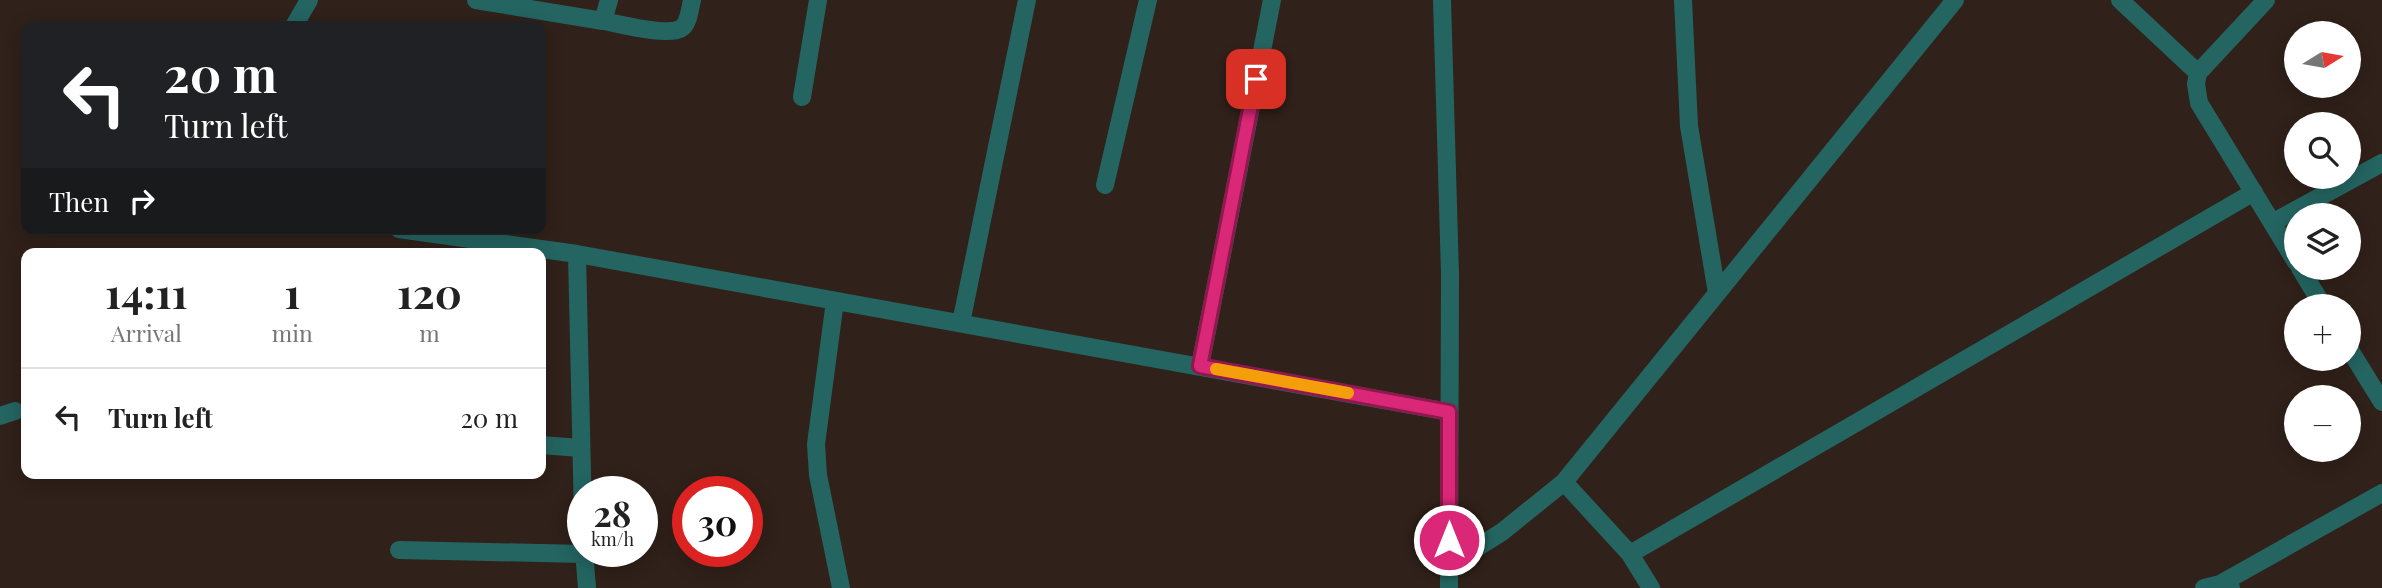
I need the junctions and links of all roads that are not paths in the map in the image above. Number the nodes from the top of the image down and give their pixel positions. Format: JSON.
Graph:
{"nodes":[{"id":1,"x":309,"y":0,"type":"edge"},
{"id":2,"x":476,"y":0,"type":"edge"},
{"id":3,"x":609,"y":0,"type":"edge"},
{"id":4,"x":692,"y":0,"type":"edge"},
{"id":5,"x":818,"y":0,"type":"edge"},
{"id":6,"x":1027,"y":0,"type":"edge"},
{"id":7,"x":1148,"y":0,"type":"edge"},
{"id":8,"x":1272,"y":0,"type":"edge"},
{"id":9,"x":1442,"y":0,"type":"edge"},
{"id":10,"x":1683,"y":0,"type":"edge"},
{"id":11,"x":1955,"y":0,"type":"edge"},
{"id":12,"x":2120,"y":0,"type":"edge"},
{"id":13,"x":2266,"y":0,"type":"edge"},
{"id":14,"x":297,"y":21,"type":"edge"},
{"id":15,"x":604,"y":21,"type":"junction"},
{"id":16,"x":2198,"y":72,"type":"junction"},
{"id":17,"x":802,"y":97,"type":"dead end"},
{"id":18,"x":2382,"y":163,"type":"edge"},
{"id":19,"x":1105,"y":185,"type":"dead end"},
{"id":20,"x":2254,"y":192,"type":"junction"},
{"id":21,"x":2272,"y":223,"type":"junction"},
{"id":22,"x":442,"y":235,"type":"edge"},
{"id":23,"x":2284,"y":242,"type":"edge"},
{"id":24,"x":534,"y":248,"type":"edge"},
{"id":25,"x":546,"y":250,"type":"edge"},
{"id":26,"x":577,"y":254,"type":"junction"},
{"id":27,"x":1717,"y":293,"type":"junction"},
{"id":28,"x":835,"y":300,"type":"junction"},
{"id":29,"x":961,"y":323,"type":"junction"},
{"id":30,"x":1200,"y":366,"type":"junction"},
{"id":31,"x":2361,"y":368,"type":"edge"},
{"id":32,"x":2382,"y":402,"type":"edge"},
{"id":33,"x":1449,"y":412,"type":"junction"},
{"id":34,"x":546,"y":445,"type":"edge"},
{"id":35,"x":580,"y":447,"type":"junction"},
{"id":36,"x":581,"y":476,"type":"edge"},
{"id":37,"x":1563,"y":482,"type":"junction"},
{"id":38,"x":2382,"y":493,"type":"edge"},
{"id":39,"x":399,"y":550,"type":"dead end"},
{"id":40,"x":567,"y":553,"type":"edge"},
{"id":41,"x":1630,"y":554,"type":"junction"},
{"id":42,"x":1449,"y":565,"type":"junction"},
{"id":43,"x":585,"y":567,"type":"edge"},
{"id":44,"x":2218,"y":587,"type":"edge"},
{"id":45,"x":587,"y":588,"type":"edge"},
{"id":46,"x":841,"y":588,"type":"edge"},
{"id":47,"x":1449,"y":588,"type":"edge"},
{"id":48,"x":1651,"y":588,"type":"edge"}],
"edges":[{"from":1,"to":14,"type":"street"},
{"from":2,"to":15,"type":"street"},
{"from":3,"to":15,"type":"street"},
{"from":4,"to":15,"type":"street"},
{"from":5,"to":17,"type":"street"},
{"from":6,"to":29,"type":"street"},
{"from":7,"to":19,"type":"street"},
{"from":8,"to":30,"type":"street"},
{"from":9,"to":33,"type":"street"},
{"from":10,"to":27,"type":"street"},
{"from":11,"to":27,"type":"street"},
{"from":12,"to":16,"type":"street"},
{"from":13,"to":16,"type":"street"},
{"from":16,"to":20,"type":"street"},
{"from":18,"to":21,"type":"street"},
{"from":20,"to":21,"type":"street"},
{"from":20,"to":41,"type":"street"},
{"from":21,"to":23,"type":"street"},
{"from":22,"to":24,"type":"street"},
{"from":25,"to":26,"type":"street"},
{"from":26,"to":28,"type":"street"},
{"from":26,"to":35,"type":"street"},
{"from":27,"to":37,"type":"street"},
{"from":28,"to":29,"type":"street"},
{"from":28,"to":46,"type":"street"},
{"from":29,"to":30,"type":"street"},
{"from":30,"to":33,"type":"street"},
{"from":31,"to":32,"type":"street"},
{"from":33,"to":42,"type":"street"},
{"from":34,"to":35,"type":"street"},
{"from":35,"to":36,"type":"street"},
{"from":37,"to":41,"type":"street"},
{"from":37,"to":42,"type":"street"},
{"from":38,"to":44,"type":"street"},
{"from":39,"to":40,"type":"street"},
{"from":41,"to":48,"type":"street"},
{"from":42,"to":47,"type":"street"},
{"from":43,"to":45,"type":"street"}]}
